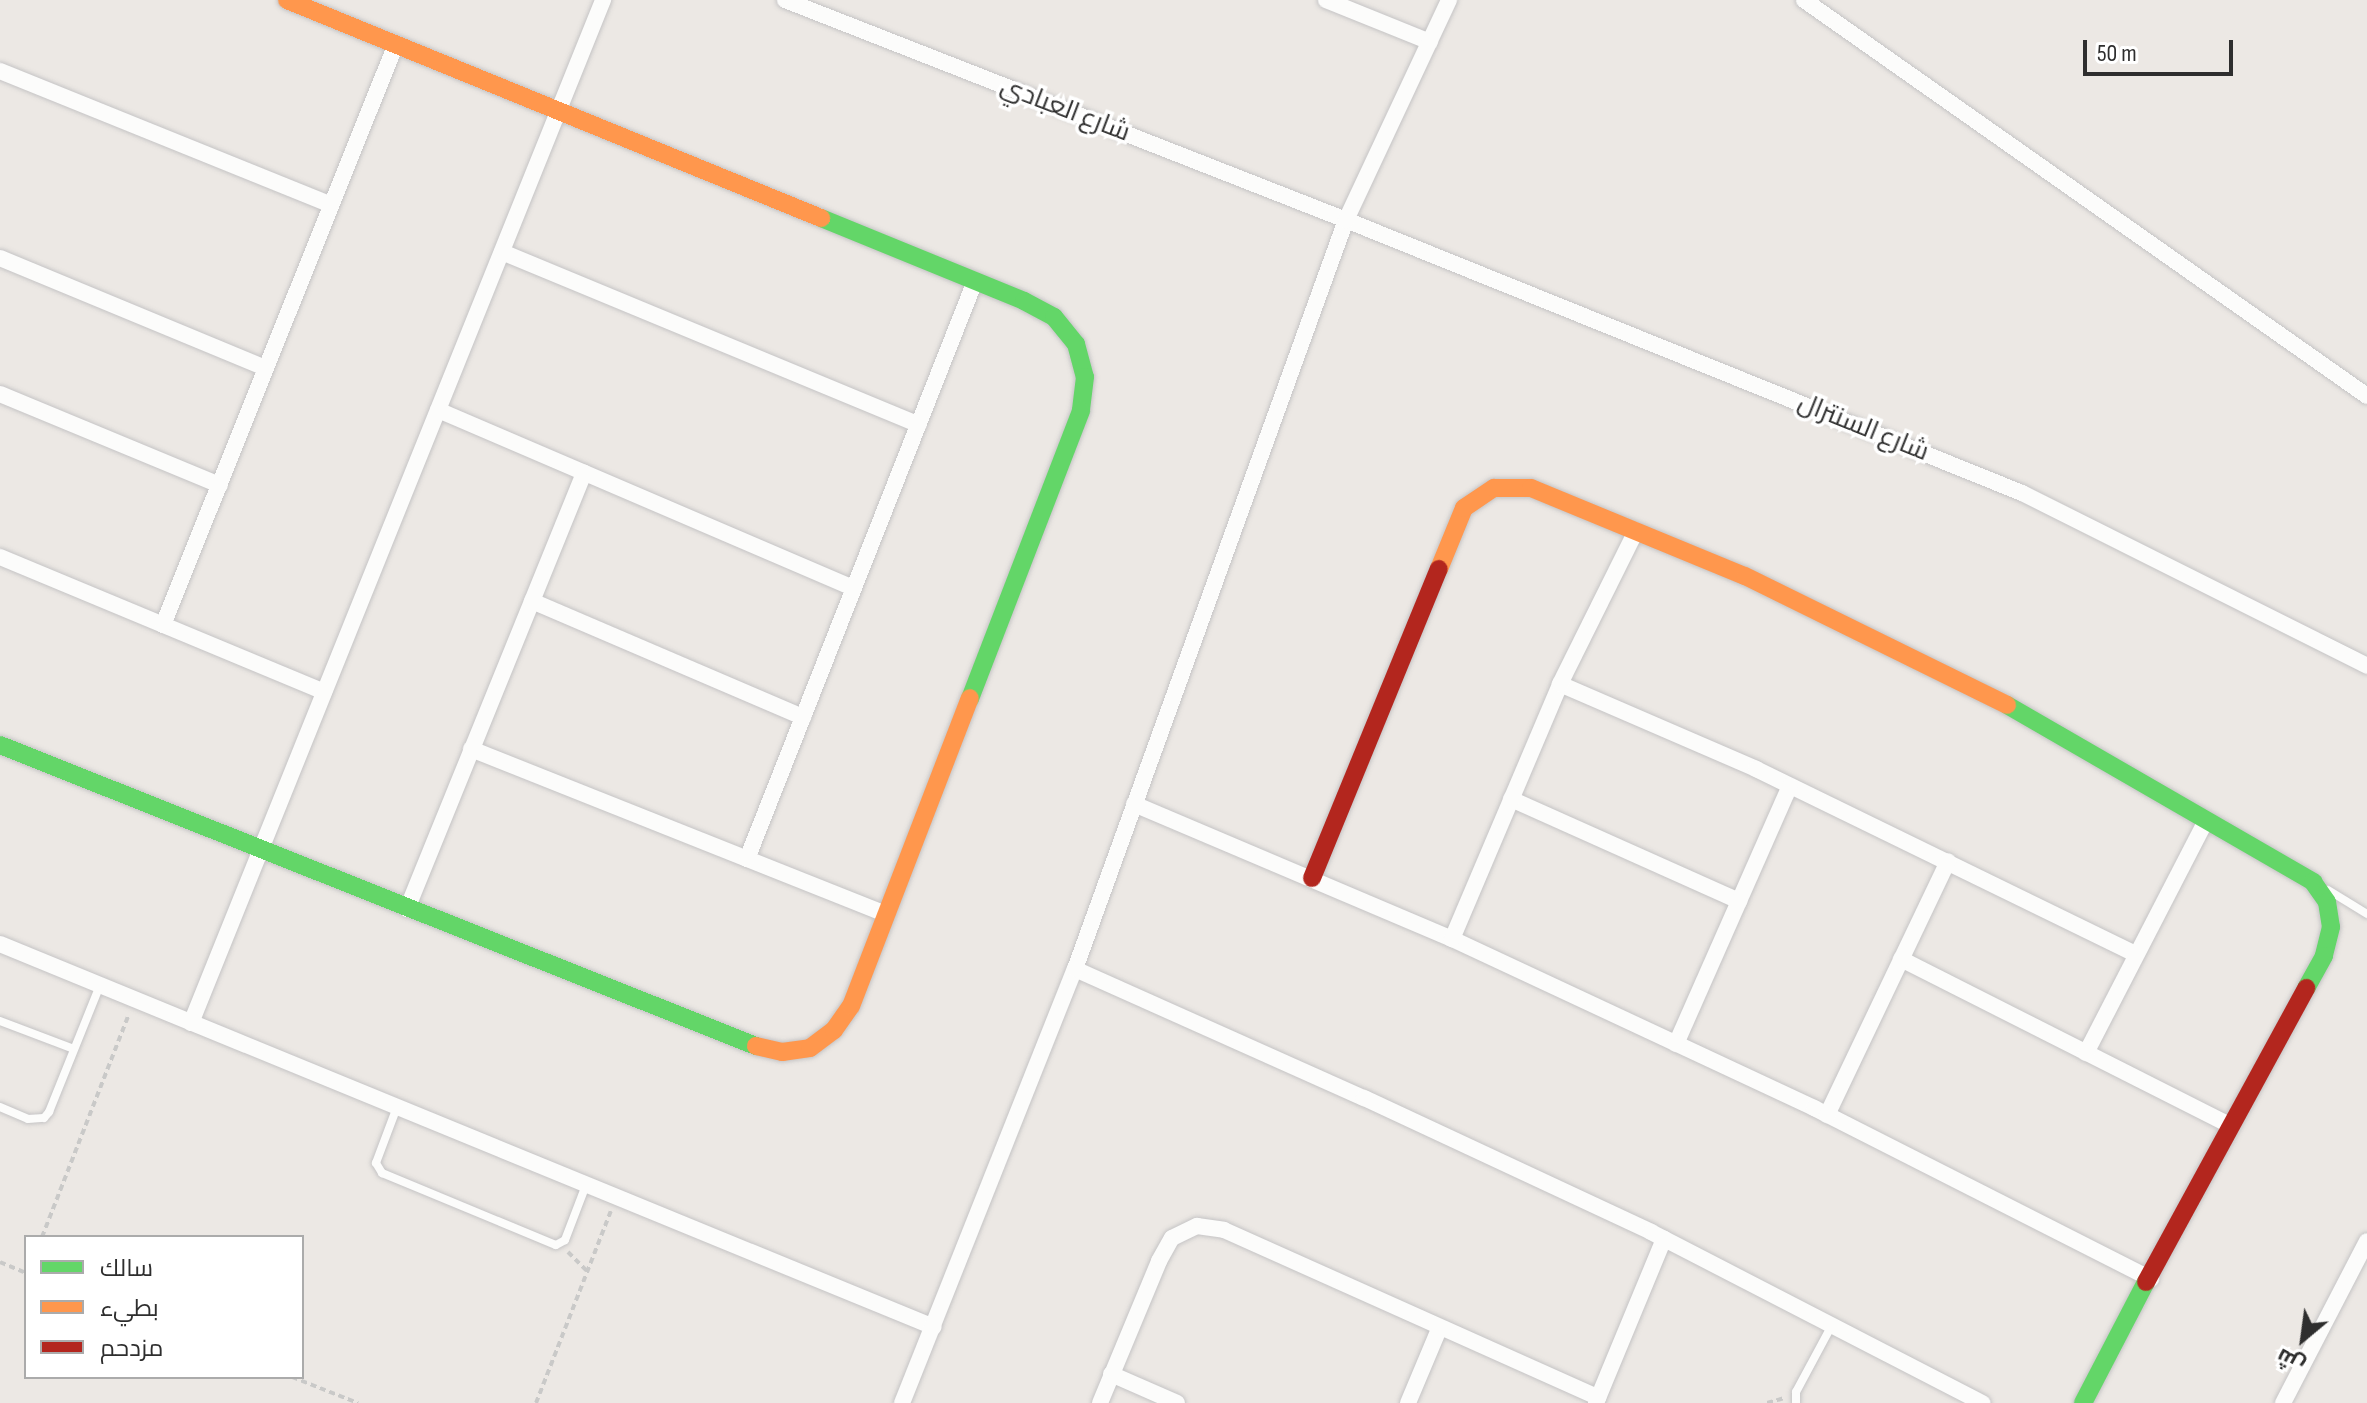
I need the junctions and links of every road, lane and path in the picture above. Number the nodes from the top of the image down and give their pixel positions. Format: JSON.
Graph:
{"nodes":[{"id":1,"x":287,"y":0,"type":"edge"},
{"id":2,"x":603,"y":0,"type":"edge"},
{"id":3,"x":785,"y":0,"type":"edge"},
{"id":4,"x":1326,"y":0,"type":"edge"},
{"id":5,"x":1449,"y":0,"type":"edge"},
{"id":6,"x":1804,"y":0,"type":"edge"},
{"id":7,"x":1430,"y":42,"type":"junction"},
{"id":8,"x":396,"y":44,"type":"junction"},
{"id":9,"x":0,"y":71,"type":"edge"},
{"id":10,"x":559,"y":110,"type":"junction"},
{"id":11,"x":331,"y":205,"type":"junction"},
{"id":12,"x":1346,"y":220,"type":"junction"},
{"id":13,"x":502,"y":252,"type":"junction"},
{"id":14,"x":0,"y":258,"type":"edge"},
{"id":15,"x":975,"y":281,"type":"junction"},
{"id":16,"x":265,"y":368,"type":"junction"},
{"id":17,"x":0,"y":394,"type":"edge"},
{"id":18,"x":2367,"y":396,"type":"edge"},
{"id":19,"x":438,"y":410,"type":"junction"},
{"id":20,"x":919,"y":425,"type":"junction"},
{"id":21,"x":584,"y":473,"type":"junction"},
{"id":22,"x":220,"y":485,"type":"junction"},
{"id":23,"x":1636,"y":531,"type":"junction"},
{"id":24,"x":0,"y":557,"type":"edge"},
{"id":25,"x":854,"y":588,"type":"junction"},
{"id":26,"x":532,"y":601,"type":"junction"},
{"id":27,"x":163,"y":625,"type":"junction"},
{"id":28,"x":2367,"y":666,"type":"edge"},
{"id":29,"x":1560,"y":684,"type":"junction"},
{"id":30,"x":324,"y":692,"type":"junction"},
{"id":31,"x":803,"y":717,"type":"junction"},
{"id":32,"x":0,"y":745,"type":"edge"},
{"id":33,"x":471,"y":749,"type":"junction"},
{"id":34,"x":1790,"y":786,"type":"junction"},
{"id":35,"x":1511,"y":799,"type":"junction"},
{"id":36,"x":1134,"y":804,"type":"junction"},
{"id":37,"x":2205,"y":822,"type":"junction"},
{"id":38,"x":260,"y":851,"type":"junction"},
{"id":39,"x":747,"y":859,"type":"junction"},
{"id":40,"x":1948,"y":861,"type":"junction"},
{"id":41,"x":1312,"y":878,"type":"junction"},
{"id":42,"x":2313,"y":882,"type":"junction"},
{"id":43,"x":1739,"y":901,"type":"junction"},
{"id":44,"x":407,"y":909,"type":"junction"},
{"id":45,"x":886,"y":914,"type":"junction"},
{"id":46,"x":2367,"y":914,"type":"edge"},
{"id":47,"x":1452,"y":939,"type":"junction"},
{"id":48,"x":0,"y":944,"type":"edge"},
{"id":49,"x":2135,"y":954,"type":"junction"},
{"id":50,"x":1901,"y":959,"type":"junction"},
{"id":51,"x":1075,"y":969,"type":"junction"},
{"id":52,"x":100,"y":985,"type":"junction"},
{"id":53,"x":135,"y":999,"type":"junction"},
{"id":54,"x":0,"y":1021,"type":"edge"},
{"id":55,"x":191,"y":1023,"type":"junction"},
{"id":56,"x":1676,"y":1044,"type":"junction"},
{"id":57,"x":74,"y":1049,"type":"junction"},
{"id":58,"x":2086,"y":1053,"type":"junction"},
{"id":59,"x":0,"y":1107,"type":"edge"},
{"id":60,"x":397,"y":1107,"type":"junction"},
{"id":61,"x":1827,"y":1115,"type":"junction"},
{"id":62,"x":2229,"y":1125,"type":"junction"},
{"id":63,"x":586,"y":1185,"type":"junction"},
{"id":64,"x":617,"y":1197,"type":"junction"},
{"id":65,"x":43,"y":1235,"type":"edge"},
{"id":66,"x":1664,"y":1239,"type":"junction"},
{"id":67,"x":2367,"y":1241,"type":"edge"},
{"id":68,"x":561,"y":1244,"type":"junction"},
{"id":69,"x":0,"y":1262,"type":"edge"},
{"id":70,"x":588,"y":1271,"type":"junction"},
{"id":71,"x":24,"y":1272,"type":"edge"},
{"id":72,"x":2151,"y":1279,"type":"junction"},
{"id":73,"x":1832,"y":1324,"type":"junction"},
{"id":74,"x":934,"y":1327,"type":"junction"},
{"id":75,"x":1440,"y":1327,"type":"junction"},
{"id":76,"x":1111,"y":1374,"type":"junction"},
{"id":77,"x":297,"y":1379,"type":"edge"},
{"id":78,"x":1597,"y":1400,"type":"edge"},
{"id":79,"x":358,"y":1403,"type":"edge"},
{"id":80,"x":536,"y":1403,"type":"edge"},
{"id":81,"x":902,"y":1403,"type":"edge"},
{"id":82,"x":1100,"y":1403,"type":"edge"},
{"id":83,"x":1177,"y":1403,"type":"edge"},
{"id":84,"x":1408,"y":1403,"type":"edge"},
{"id":85,"x":1796,"y":1403,"type":"edge"},
{"id":86,"x":1983,"y":1403,"type":"edge"},
{"id":87,"x":2083,"y":1403,"type":"edge"},
{"id":88,"x":2283,"y":1403,"type":"edge"}],
"edges":[{"from":1,"to":8,"type":"street"},
{"from":2,"to":10,"type":"street"},
{"from":3,"to":12,"type":"street","name":"شارع العبادي"},
{"from":4,"to":7,"type":"street"},
{"from":5,"to":7,"type":"street"},
{"from":6,"to":18,"type":"street"},
{"from":7,"to":12,"type":"street"},
{"from":8,"to":10,"type":"street"},
{"from":8,"to":11,"type":"street"},
{"from":9,"to":11,"type":"street"},
{"from":10,"to":13,"type":"street"},
{"from":10,"to":15,"type":"street"},
{"from":11,"to":16,"type":"street"},
{"from":12,"to":28,"type":"street","name":"شارع السنترال"},
{"from":12,"to":36,"type":"street"},
{"from":13,"to":19,"type":"street"},
{"from":13,"to":20,"type":"street"},
{"from":14,"to":16,"type":"street"},
{"from":15,"to":20,"type":"street"},
{"from":15,"to":45,"type":"street"},
{"from":16,"to":22,"type":"street"},
{"from":17,"to":22,"type":"street"},
{"from":19,"to":21,"type":"street"},
{"from":19,"to":30,"type":"street"},
{"from":20,"to":25,"type":"street"},
{"from":21,"to":25,"type":"street"},
{"from":21,"to":26,"type":"street"},
{"from":22,"to":27,"type":"street"},
{"from":23,"to":29,"type":"street"},
{"from":23,"to":37,"type":"street"},
{"from":23,"to":41,"type":"street"},
{"from":24,"to":27,"type":"street"},
{"from":25,"to":31,"type":"street"},
{"from":26,"to":31,"type":"street"},
{"from":26,"to":33,"type":"street"},
{"from":27,"to":30,"type":"street"},
{"from":29,"to":34,"type":"street"},
{"from":29,"to":35,"type":"street"},
{"from":30,"to":38,"type":"street"},
{"from":31,"to":39,"type":"street"},
{"from":32,"to":38,"type":"street"},
{"from":33,"to":39,"type":"street"},
{"from":33,"to":44,"type":"street"},
{"from":34,"to":40,"type":"street"},
{"from":34,"to":43,"type":"street"},
{"from":35,"to":43,"type":"street"},
{"from":35,"to":47,"type":"street"},
{"from":36,"to":41,"type":"street"},
{"from":36,"to":51,"type":"street"},
{"from":37,"to":42,"type":"street"},
{"from":37,"to":49,"type":"street"},
{"from":38,"to":44,"type":"street"},
{"from":38,"to":55,"type":"street"},
{"from":39,"to":45,"type":"street"},
{"from":40,"to":49,"type":"street"},
{"from":40,"to":50,"type":"street"},
{"from":41,"to":47,"type":"street"},
{"from":42,"to":46,"type":"lane"},
{"from":42,"to":62,"type":"street"},
{"from":43,"to":56,"type":"street"},
{"from":44,"to":45,"type":"street"},
{"from":47,"to":56,"type":"street"},
{"from":48,"to":52,"type":"street"},
{"from":49,"to":58,"type":"street"},
{"from":50,"to":58,"type":"street"},
{"from":50,"to":61,"type":"street"},
{"from":51,"to":66,"type":"street"},
{"from":51,"to":74,"type":"street"},
{"from":52,"to":53,"type":"street"},
{"from":52,"to":57,"type":"lane"},
{"from":53,"to":55,"type":"street"},
{"from":53,"to":65,"type":"path"},
{"from":54,"to":57,"type":"lane"},
{"from":55,"to":60,"type":"street"},
{"from":56,"to":61,"type":"street"},
{"from":57,"to":59,"type":"lane"},
{"from":58,"to":62,"type":"street"},
{"from":60,"to":63,"type":"street"},
{"from":60,"to":68,"type":"lane"},
{"from":61,"to":72,"type":"street"},
{"from":62,"to":72,"type":"street"},
{"from":63,"to":64,"type":"street"},
{"from":63,"to":68,"type":"lane"},
{"from":64,"to":70,"type":"path"},
{"from":64,"to":74,"type":"street"},
{"from":66,"to":73,"type":"street"},
{"from":66,"to":78,"type":"street"},
{"from":67,"to":88,"type":"street"},
{"from":68,"to":70,"type":"path"},
{"from":69,"to":71,"type":"path"},
{"from":70,"to":80,"type":"path"},
{"from":72,"to":87,"type":"street"},
{"from":73,"to":85,"type":"lane"},
{"from":73,"to":86,"type":"street"},
{"from":74,"to":81,"type":"street"},
{"from":75,"to":76,"type":"street"},
{"from":75,"to":78,"type":"street"},
{"from":75,"to":84,"type":"street"},
{"from":76,"to":82,"type":"street"},
{"from":76,"to":83,"type":"street"},
{"from":77,"to":79,"type":"path"}]}
